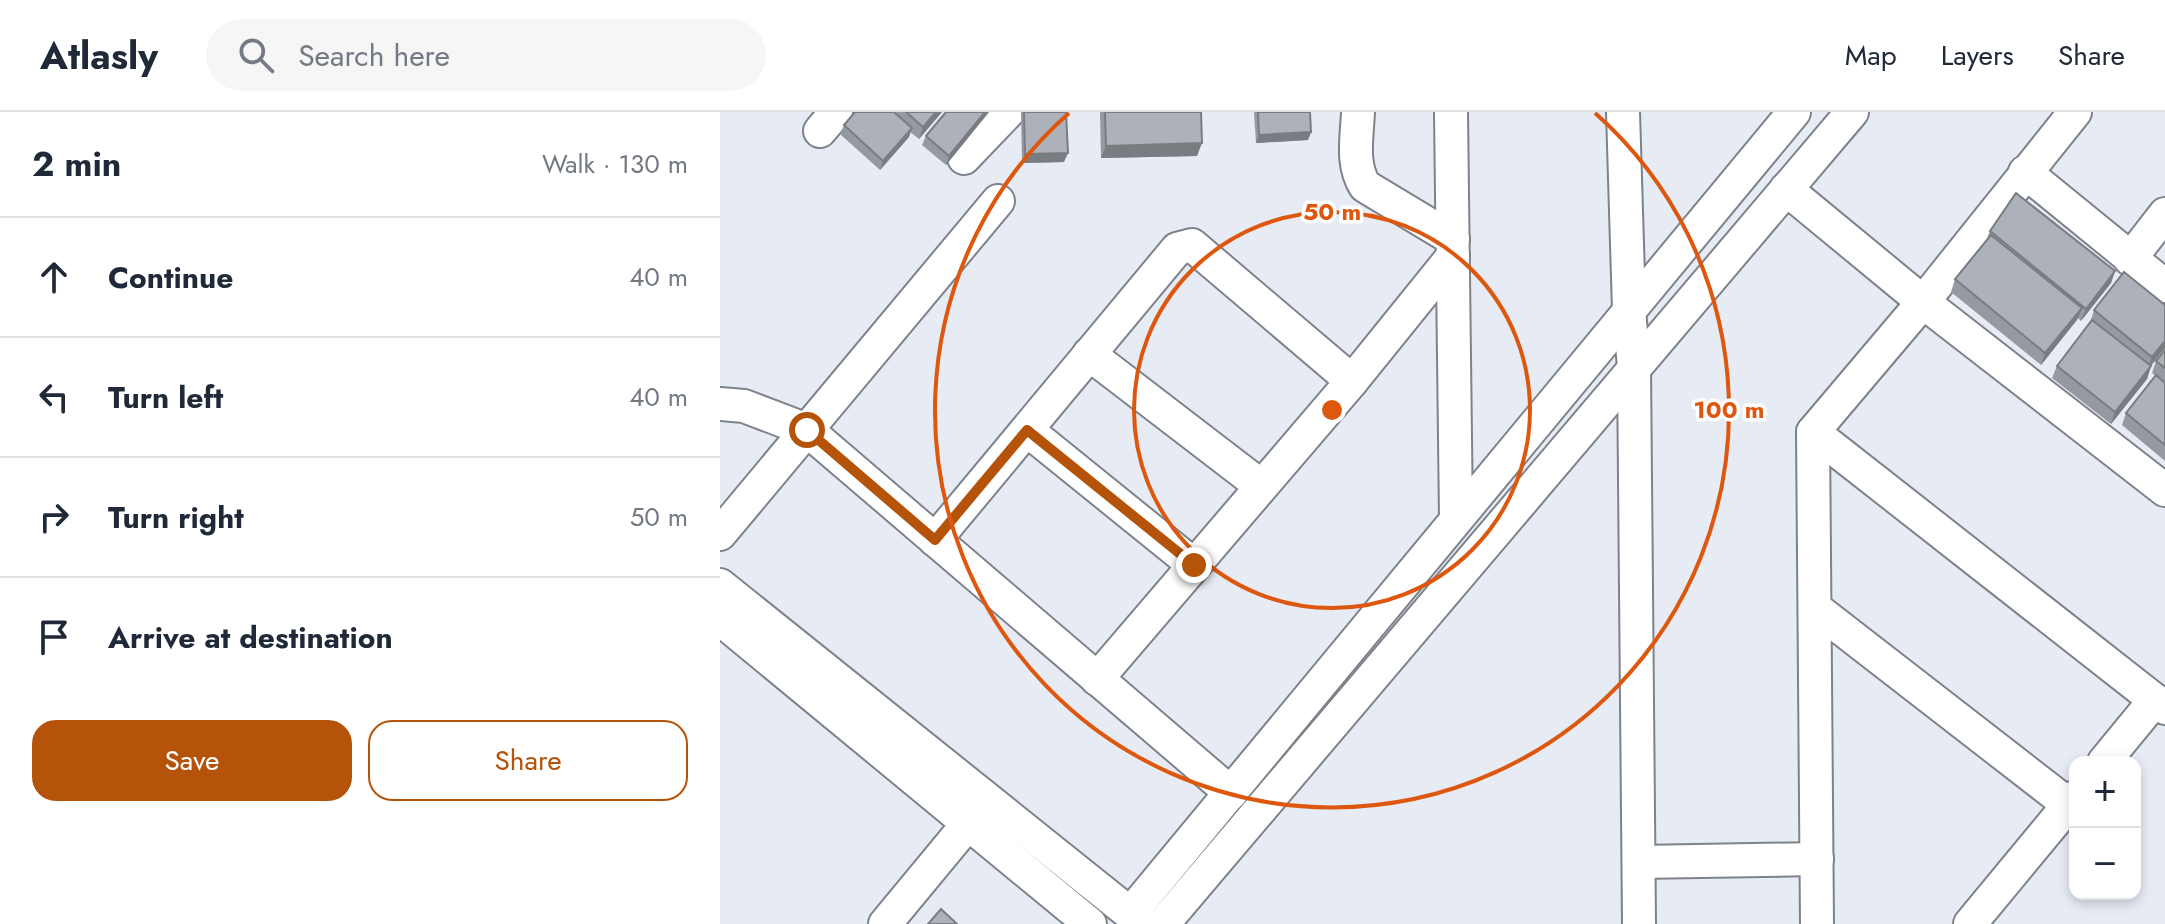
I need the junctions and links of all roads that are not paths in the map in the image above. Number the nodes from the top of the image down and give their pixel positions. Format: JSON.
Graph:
{"nodes":[{"id":1,"x":1008,"y":112,"type":"edge"},
{"id":2,"x":1358,"y":112,"type":"edge"},
{"id":3,"x":1451,"y":112,"type":"edge"},
{"id":4,"x":1623,"y":112,"type":"edge"},
{"id":5,"x":1794,"y":112,"type":"edge"},
{"id":6,"x":1852,"y":112,"type":"edge"},
{"id":7,"x":2075,"y":112,"type":"edge"},
{"id":8,"x":964,"y":158,"type":"dead end"},
{"id":9,"x":2025,"y":172,"type":"junction"},
{"id":10,"x":1786,"y":189,"type":"junction"},
{"id":11,"x":998,"y":201,"type":"dead end"},
{"id":12,"x":2165,"y":214,"type":"edge"},
{"id":13,"x":1453,"y":247,"type":"junction"},
{"id":14,"x":2130,"y":259,"type":"junction"},
{"id":15,"x":2165,"y":286,"type":"edge"},
{"id":16,"x":1923,"y":302,"type":"junction"},
{"id":17,"x":1629,"y":310,"type":"junction"},
{"id":18,"x":1089,"y":354,"type":"junction"},
{"id":19,"x":1634,"y":367,"type":"junction"},
{"id":20,"x":1352,"y":381,"type":"junction"},
{"id":21,"x":720,"y":404,"type":"edge"},
{"id":22,"x":807,"y":430,"type":"junction"},
{"id":23,"x":1027,"y":430,"type":"junction"},
{"id":24,"x":1813,"y":432,"type":"junction"},
{"id":25,"x":1261,"y":486,"type":"junction"},
{"id":26,"x":2165,"y":490,"type":"edge"},
{"id":27,"x":1456,"y":519,"type":"junction"},
{"id":28,"x":720,"y":534,"type":"edge"},
{"id":29,"x":935,"y":540,"type":"junction"},
{"id":30,"x":1194,"y":565,"type":"junction"},
{"id":31,"x":720,"y":585,"type":"edge"},
{"id":32,"x":1815,"y":608,"type":"junction"},
{"id":33,"x":720,"y":619,"type":"edge"},
{"id":34,"x":1097,"y":679,"type":"junction"},
{"id":35,"x":2160,"y":704,"type":"edge"},
{"id":36,"x":2110,"y":756,"type":"edge"},
{"id":37,"x":1231,"y":793,"type":"junction"},
{"id":38,"x":2069,"y":799,"type":"edge"},
{"id":39,"x":2069,"y":805,"type":"edge"},
{"id":40,"x":978,"y":812,"type":"junction"},
{"id":41,"x":1817,"y":859,"type":"junction"},
{"id":42,"x":1639,"y":862,"type":"junction"},
{"id":43,"x":1136,"y":919,"type":"edge"},
{"id":44,"x":885,"y":924,"type":"edge"},
{"id":45,"x":1090,"y":924,"type":"edge"},
{"id":46,"x":1163,"y":924,"type":"edge"},
{"id":47,"x":1639,"y":924,"type":"edge"},
{"id":48,"x":1817,"y":924,"type":"edge"},
{"id":49,"x":1970,"y":924,"type":"edge"}],
"edges":[{"from":1,"to":8,"type":"street"},
{"from":2,"to":13,"type":"street"},
{"from":3,"to":13,"type":"street"},
{"from":4,"to":17,"type":"street"},
{"from":5,"to":17,"type":"street"},
{"from":6,"to":10,"type":"street"},
{"from":7,"to":9,"type":"street"},
{"from":9,"to":14,"type":"street"},
{"from":9,"to":16,"type":"street"},
{"from":10,"to":16,"type":"street"},
{"from":10,"to":19,"type":"street"},
{"from":11,"to":22,"type":"street"},
{"from":12,"to":14,"type":"street"},
{"from":13,"to":20,"type":"street"},
{"from":13,"to":27,"type":"street"},
{"from":14,"to":15,"type":"street"},
{"from":16,"to":24,"type":"street"},
{"from":16,"to":26,"type":"street"},
{"from":17,"to":19,"type":"street"},
{"from":17,"to":27,"type":"street"},
{"from":18,"to":20,"type":"street"},
{"from":18,"to":23,"type":"street"},
{"from":18,"to":25,"type":"street"},
{"from":19,"to":42,"type":"street"},
{"from":19,"to":46,"type":"street"},
{"from":20,"to":25,"type":"street"},
{"from":21,"to":22,"type":"street"},
{"from":22,"to":28,"type":"street"},
{"from":22,"to":29,"type":"street"},
{"from":23,"to":29,"type":"street"},
{"from":23,"to":30,"type":"street"},
{"from":24,"to":32,"type":"street"},
{"from":24,"to":35,"type":"street"},
{"from":25,"to":30,"type":"street"},
{"from":27,"to":37,"type":"street"},
{"from":29,"to":34,"type":"street"},
{"from":30,"to":34,"type":"street"},
{"from":31,"to":40,"type":"street"},
{"from":32,"to":38,"type":"street"},
{"from":32,"to":41,"type":"street"},
{"from":33,"to":40,"type":"street"},
{"from":34,"to":37,"type":"street"},
{"from":35,"to":36,"type":"street"},
{"from":37,"to":43,"type":"street"},
{"from":39,"to":49,"type":"street"},
{"from":40,"to":43,"type":"street"},
{"from":40,"to":44,"type":"street"},
{"from":40,"to":45,"type":"street"},
{"from":41,"to":42,"type":"street"},
{"from":41,"to":48,"type":"street"},
{"from":42,"to":47,"type":"street"}]}
